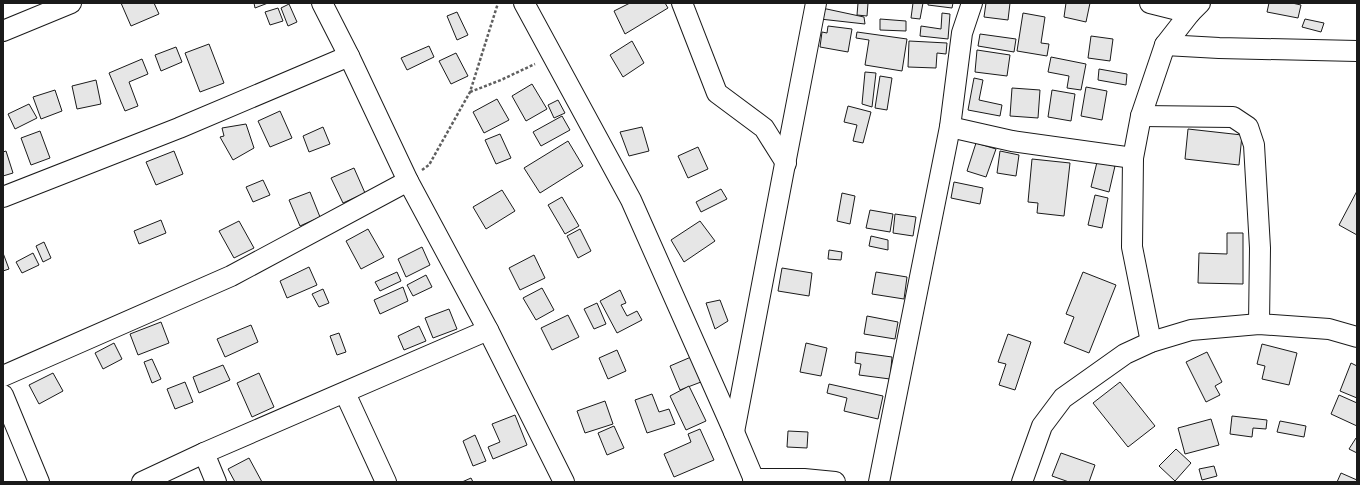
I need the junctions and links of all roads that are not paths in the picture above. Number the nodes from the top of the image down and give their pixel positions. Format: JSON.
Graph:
{"nodes":[{"id":1,"x":71,"y":3,"type":"edge"},
{"id":2,"x":322,"y":3,"type":"edge"},
{"id":3,"x":524,"y":3,"type":"edge"},
{"id":4,"x":682,"y":3,"type":"edge"},
{"id":5,"x":816,"y":3,"type":"edge"},
{"id":6,"x":972,"y":3,"type":"edge"},
{"id":7,"x":1150,"y":3,"type":"edge"},
{"id":8,"x":1195,"y":8,"type":"edge"},
{"id":9,"x":3,"y":31,"type":"edge"},
{"id":10,"x":1165,"y":46,"type":"junction"},
{"id":11,"x":1357,"y":51,"type":"edge"},
{"id":12,"x":349,"y":56,"type":"junction"},
{"id":13,"x":1141,"y":116,"type":"junction"},
{"id":14,"x":950,"y":127,"type":"junction"},
{"id":15,"x":1133,"y":158,"type":"junction"},
{"id":16,"x":786,"y":163,"type":"junction"},
{"id":17,"x":408,"y":181,"type":"junction"},
{"id":18,"x":3,"y":197,"type":"edge"},
{"id":19,"x":1259,"y":324,"type":"junction"},
{"id":20,"x":488,"y":330,"type":"junction"},
{"id":21,"x":1357,"y":337,"type":"edge"},
{"id":22,"x":1150,"y":342,"type":"junction"},
{"id":23,"x":3,"y":376,"type":"edge"},
{"id":24,"x":345,"y":393,"type":"junction"},
{"id":25,"x":3,"y":395,"type":"edge"},
{"id":26,"x":734,"y":432,"type":"junction"},
{"id":27,"x":204,"y":453,"type":"junction"},
{"id":28,"x":754,"y":480,"type":"edge"},
{"id":29,"x":39,"y":482,"type":"edge"},
{"id":30,"x":142,"y":482,"type":"edge"},
{"id":31,"x":216,"y":482,"type":"edge"},
{"id":32,"x":386,"y":482,"type":"edge"},
{"id":33,"x":564,"y":482,"type":"edge"},
{"id":34,"x":835,"y":482,"type":"edge"},
{"id":35,"x":879,"y":482,"type":"edge"},
{"id":36,"x":1022,"y":482,"type":"edge"}],
"edges":[{"from":1,"to":9,"type":"street"},
{"from":2,"to":12,"type":"street"},
{"from":3,"to":26,"type":"street"},
{"from":4,"to":16,"type":"street"},
{"from":5,"to":16,"type":"street"},
{"from":6,"to":14,"type":"street"},
{"from":7,"to":8,"type":"street"},
{"from":8,"to":10,"type":"street"},
{"from":10,"to":11,"type":"street"},
{"from":10,"to":13,"type":"street"},
{"from":12,"to":17,"type":"street"},
{"from":12,"to":18,"type":"street"},
{"from":13,"to":15,"type":"street"},
{"from":13,"to":19,"type":"street"},
{"from":14,"to":15,"type":"street"},
{"from":14,"to":35,"type":"street"},
{"from":15,"to":22,"type":"street"},
{"from":16,"to":26,"type":"street"},
{"from":17,"to":20,"type":"street"},
{"from":17,"to":23,"type":"street"},
{"from":19,"to":21,"type":"street"},
{"from":19,"to":22,"type":"street"},
{"from":20,"to":24,"type":"street"},
{"from":20,"to":33,"type":"street"},
{"from":22,"to":36,"type":"street"},
{"from":24,"to":27,"type":"street"},
{"from":24,"to":32,"type":"street"},
{"from":25,"to":29,"type":"street"},
{"from":26,"to":28,"type":"street"},
{"from":27,"to":30,"type":"street"},
{"from":27,"to":31,"type":"street"},
{"from":28,"to":34,"type":"street"}]}
